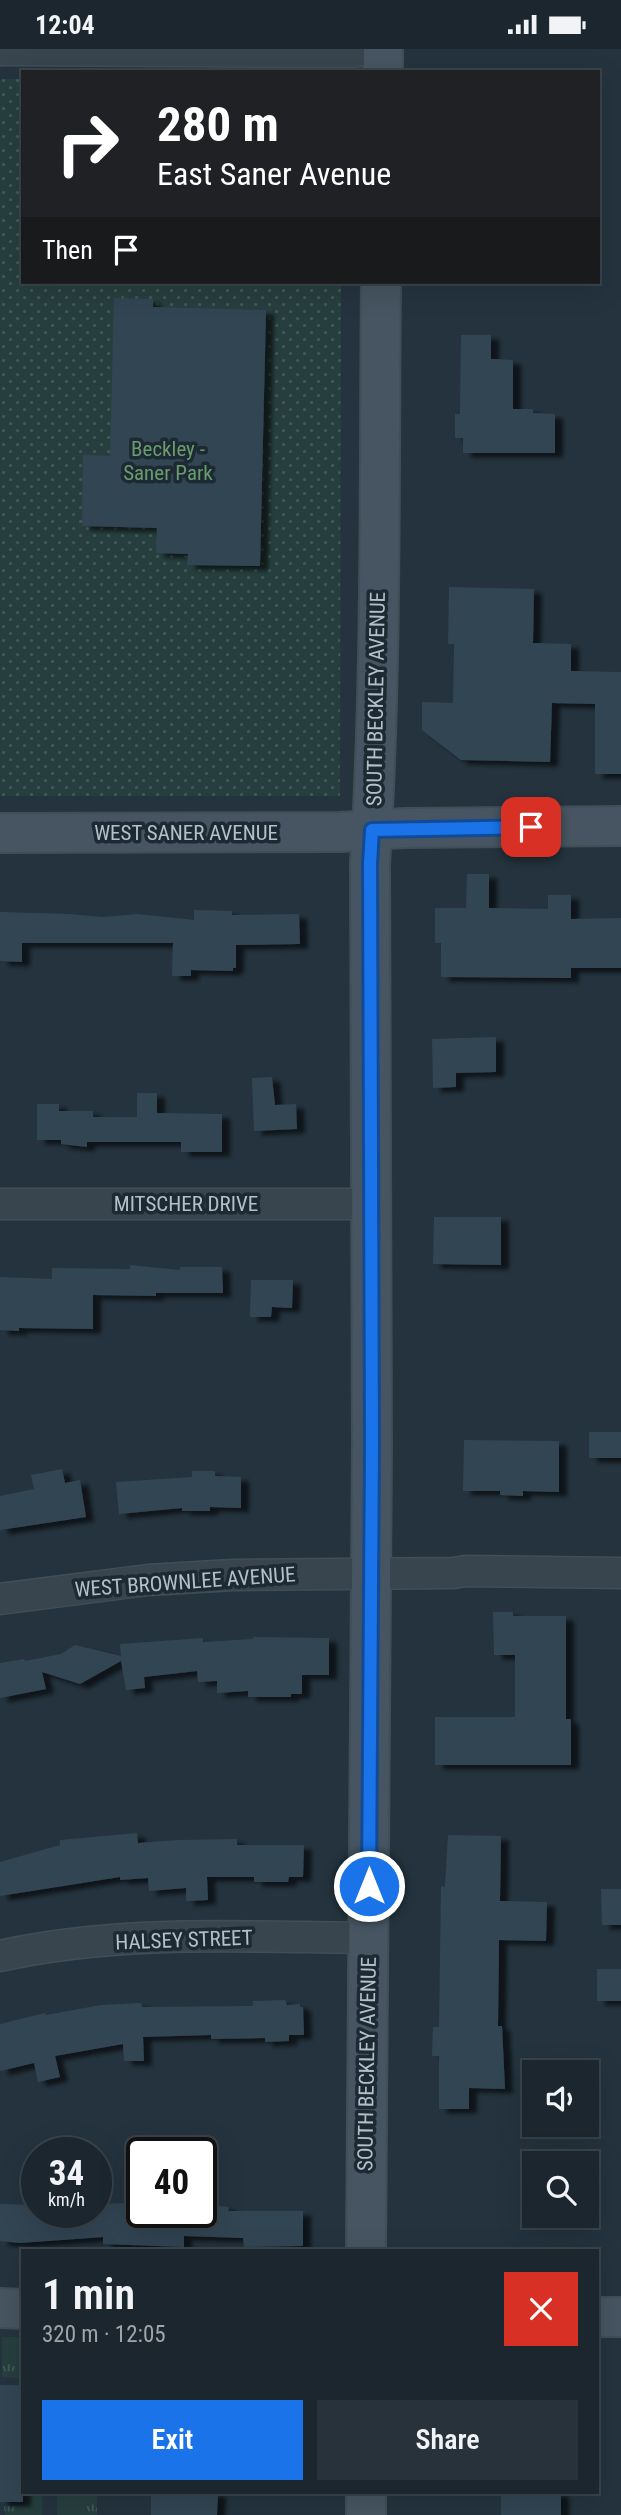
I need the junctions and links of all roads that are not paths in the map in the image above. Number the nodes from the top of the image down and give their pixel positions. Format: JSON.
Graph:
{"nodes":[{"id":1,"x":376,"y":49,"type":"edge"},
{"id":2,"x":383,"y":49,"type":"edge"},
{"id":3,"x":0,"y":50,"type":"edge"},
{"id":4,"x":383,"y":70,"type":"edge"},
{"id":5,"x":381,"y":284,"type":"edge"},
{"id":6,"x":621,"y":826,"type":"edge"},
{"id":7,"x":372,"y":830,"type":"junction"},
{"id":8,"x":0,"y":834,"type":"edge"},
{"id":9,"x":0,"y":1204,"type":"edge"},
{"id":10,"x":371,"y":1204,"type":"junction"},
{"id":11,"x":621,"y":1573,"type":"edge"},
{"id":12,"x":370,"y":1574,"type":"junction"},
{"id":13,"x":0,"y":1599,"type":"edge"},
{"id":14,"x":368,"y":1938,"type":"junction"},
{"id":15,"x":0,"y":1956,"type":"edge"},
{"id":16,"x":366,"y":2249,"type":"edge"},
{"id":17,"x":0,"y":2308,"type":"edge"},
{"id":18,"x":21,"y":2309,"type":"edge"},
{"id":19,"x":599,"y":2317,"type":"edge"},
{"id":20,"x":621,"y":2317,"type":"edge"},
{"id":21,"x":366,"y":2494,"type":"edge"},
{"id":22,"x":366,"y":2515,"type":"edge"}],
"edges":[{"from":1,"to":3,"type":"street"},
{"from":2,"to":4,"type":"street"},
{"from":5,"to":7,"type":"street","name":"SOUTH BECKLEY AVENUE"},
{"from":6,"to":7,"type":"street","name":"WEST SANER AVENUE"},
{"from":7,"to":8,"type":"street","name":"WEST SANER AVENUE"},
{"from":7,"to":10,"type":"street","name":"SOUTH BECKLEY AVENUE"},
{"from":9,"to":10,"type":"street","name":"MITSCHER DRIVE"},
{"from":10,"to":12,"type":"street","name":"SOUTH BECKLEY AVENUE"},
{"from":11,"to":12,"type":"street","name":"WEST BROWNLEE AVENUE"},
{"from":12,"to":13,"type":"street","name":"WEST BROWNLEE AVENUE"},
{"from":12,"to":14,"type":"street","name":"SOUTH BECKLEY AVENUE"},
{"from":14,"to":15,"type":"street","name":"HALSEY STREET"},
{"from":14,"to":16,"type":"street","name":"SOUTH BECKLEY AVENUE"},
{"from":17,"to":18,"type":"street"},
{"from":19,"to":20,"type":"street"},
{"from":21,"to":22,"type":"street"}]}
